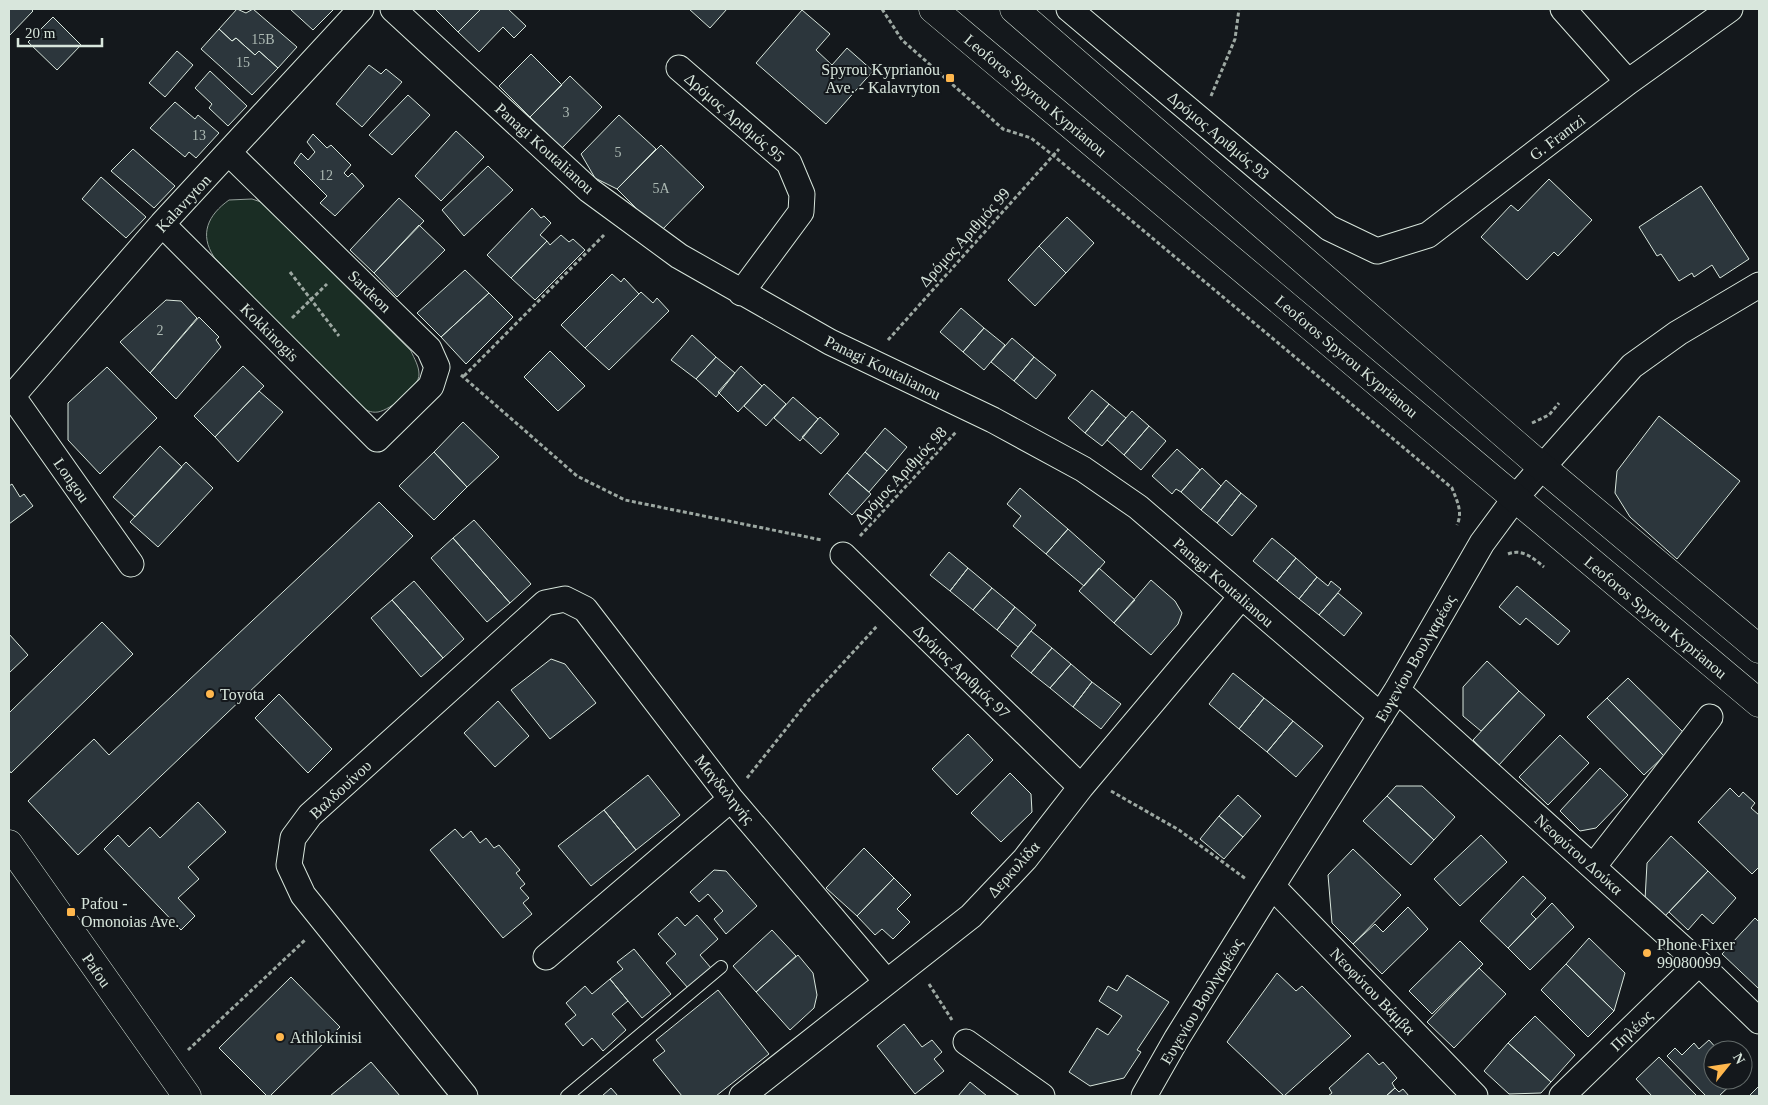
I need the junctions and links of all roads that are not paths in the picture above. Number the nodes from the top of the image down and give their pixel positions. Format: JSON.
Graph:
{"nodes":[{"id":1,"x":361,"y":9,"type":"edge"},
{"id":2,"x":393,"y":9,"type":"edge"},
{"id":3,"x":933,"y":9,"type":"edge"},
{"id":4,"x":1014,"y":9,"type":"edge"},
{"id":5,"x":1068,"y":9,"type":"edge"},
{"id":6,"x":1563,"y":9,"type":"edge"},
{"id":7,"x":1730,"y":9,"type":"edge"},
{"id":8,"x":679,"y":68,"type":"dead end"},
{"id":9,"x":1628,"y":82,"type":"junction"},
{"id":10,"x":229,"y":153,"type":"junction"},
{"id":11,"x":162,"y":224,"type":"junction"},
{"id":12,"x":1377,"y":251,"type":"joint"},
{"id":13,"x":1759,"y":285,"type":"edge"},
{"id":14,"x":741,"y":293,"type":"junction"},
{"id":15,"x":11,"y":399,"type":"edge"},
{"id":16,"x":377,"y":439,"type":"joint"},
{"id":17,"x":1542,"y":467,"type":"junction"},
{"id":18,"x":1516,"y":497,"type":"junction"},
{"id":19,"x":843,"y":555,"type":"road end"},
{"id":20,"x":131,"y":564,"type":"dead end"},
{"id":21,"x":1242,"y":597,"type":"junction"},
{"id":22,"x":565,"y":599,"type":"joint"},
{"id":23,"x":1759,"y":649,"type":"edge"},
{"id":24,"x":1397,"y":690,"type":"junction"},
{"id":25,"x":1759,"y":703,"type":"edge"},
{"id":26,"x":1382,"y":716,"type":"junction"},
{"id":27,"x":1710,"y":716,"type":"dead end"},
{"id":28,"x":1085,"y":782,"type":"junction"},
{"id":29,"x":731,"y":799,"type":"junction"},
{"id":30,"x":9,"y":844,"type":"edge"},
{"id":31,"x":1593,"y":866,"type":"junction"},
{"id":32,"x":1269,"y":890,"type":"junction"},
{"id":33,"x":546,"y":957,"type":"dead end"},
{"id":34,"x":1699,"y":963,"type":"junction"},
{"id":35,"x":722,"y":967,"type":"dead end"},
{"id":36,"x":886,"y":981,"type":"junction"},
{"id":37,"x":1759,"y":1020,"type":"edge"},
{"id":38,"x":966,"y":1042,"type":"road end"},
{"id":39,"x":187,"y":1096,"type":"edge"},
{"id":40,"x":465,"y":1096,"type":"edge"},
{"id":41,"x":567,"y":1096,"type":"edge"},
{"id":42,"x":742,"y":1096,"type":"edge"},
{"id":43,"x":1042,"y":1096,"type":"edge"},
{"id":44,"x":1144,"y":1096,"type":"edge"},
{"id":45,"x":1475,"y":1096,"type":"edge"},
{"id":46,"x":1562,"y":1096,"type":"edge"}],
"edges":[{"from":1,"to":10,"type":"street","name":"Kalavryton"},
{"from":2,"to":14,"type":"street","name":"Panagi Koutalianou"},
{"from":3,"to":18,"type":"main road","name":"Leoforos Spyrou Kyprianou"},
{"from":4,"to":17,"type":"main road"},
{"from":5,"to":12,"type":"street","name":"Δρόμος Αριθμός 93"},
{"from":6,"to":9,"type":"street"},
{"from":7,"to":9,"type":"street","name":"G. Frantzi"},
{"from":8,"to":14,"type":"street","name":"Δρόμος Αριθμός 95"},
{"from":9,"to":12,"type":"street","name":"G. Frantzi"},
{"from":10,"to":11,"type":"street","name":"Kalavryton"},
{"from":10,"to":16,"type":"street","name":"Sardeon"},
{"from":11,"to":15,"type":"street","name":"Kalavryton"},
{"from":11,"to":16,"type":"street","name":"Kokkinogis"},
{"from":13,"to":17,"type":"street","name":"Ευγενίου Βουλγαρέως"},
{"from":14,"to":21,"type":"street","name":"Panagi Koutalianou"},
{"from":15,"to":20,"type":"street","name":"Longou"},
{"from":17,"to":18,"type":"street","name":"Ευγενίου Βουλγαρέως"},
{"from":17,"to":23,"type":"main road"},
{"from":18,"to":24,"type":"street","name":"Ευγενίου Βουλγαρέως"},
{"from":18,"to":25,"type":"main road","name":"Leoforos Spyrou Kyprianou"},
{"from":19,"to":28,"type":"street","name":"Δρόμος Αριθμός 97"},
{"from":21,"to":26,"type":"street","name":"Panagi Koutalianou"},
{"from":21,"to":28,"type":"street","name":"Δερκυλίδα"},
{"from":22,"to":29,"type":"street","name":"Μαγδαληνής"},
{"from":22,"to":40,"type":"street","name":"Βαλδουίνου"},
{"from":24,"to":26,"type":"street","name":"Ευγενίου Βουλγαρέως"},
{"from":24,"to":31,"type":"street","name":"Νεοφύτου Δούκα"},
{"from":26,"to":32,"type":"street","name":"Ευγενίου Βουλγαρέως"},
{"from":27,"to":31,"type":"street"},
{"from":28,"to":36,"type":"street","name":"Δερκυλίδα"},
{"from":29,"to":33,"type":"street"},
{"from":29,"to":36,"type":"street","name":"Μαγδαληνής"},
{"from":30,"to":39,"type":"main road","name":"Pafou"},
{"from":31,"to":34,"type":"street","name":"Νεοφύτου Δούκα"},
{"from":32,"to":44,"type":"street","name":"Ευγενίου Βουλγαρέως"},
{"from":32,"to":45,"type":"street","name":"Νεοφύτου Βάμβα"},
{"from":34,"to":37,"type":"street","name":"Νεοφύτου Δούκα"},
{"from":34,"to":46,"type":"street","name":"Πηλέως"},
{"from":35,"to":41,"type":"lane"},
{"from":36,"to":42,"type":"street","name":"Δερκυλίδα"},
{"from":38,"to":43,"type":"street"}]}
